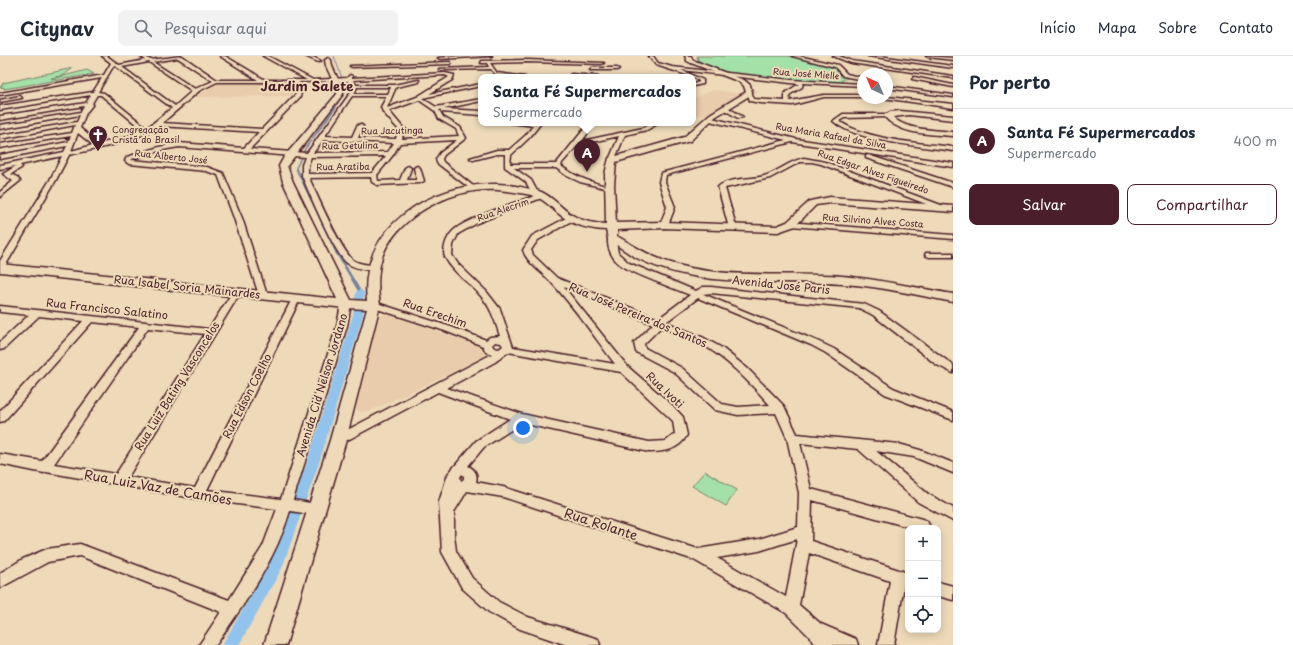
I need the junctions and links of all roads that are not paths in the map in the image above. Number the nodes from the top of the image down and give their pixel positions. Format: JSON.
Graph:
{"nodes":[{"id":1,"x":104,"y":56,"type":"edge"},
{"id":2,"x":142,"y":56,"type":"edge"},
{"id":3,"x":179,"y":56,"type":"edge"},
{"id":4,"x":222,"y":56,"type":"edge"},
{"id":5,"x":265,"y":56,"type":"edge"},
{"id":6,"x":308,"y":56,"type":"edge"},
{"id":7,"x":490,"y":56,"type":"edge"},
{"id":8,"x":651,"y":56,"type":"edge"},
{"id":9,"x":688,"y":56,"type":"edge"},
{"id":10,"x":794,"y":56,"type":"edge"},
{"id":11,"x":835,"y":56,"type":"edge"},
{"id":12,"x":870,"y":56,"type":"edge"},
{"id":13,"x":928,"y":56,"type":"edge"},
{"id":14,"x":451,"y":57,"type":"edge"},
{"id":15,"x":600,"y":57,"type":"edge"},
{"id":16,"x":433,"y":58,"type":"junction"},
{"id":17,"x":526,"y":58,"type":"edge"},
{"id":18,"x":400,"y":59,"type":"dead end"},
{"id":19,"x":407,"y":59,"type":"dead end"},
{"id":20,"x":953,"y":59,"type":"edge"},
{"id":21,"x":324,"y":60,"type":"edge"},
{"id":22,"x":379,"y":60,"type":"dead end"},
{"id":23,"x":150,"y":61,"type":"junction"},
{"id":24,"x":488,"y":62,"type":"junction"},
{"id":25,"x":465,"y":63,"type":"dead end"},
{"id":26,"x":473,"y":63,"type":"dead end"},
{"id":27,"x":602,"y":63,"type":"junction"},
{"id":28,"x":113,"y":64,"type":"junction"},
{"id":29,"x":399,"y":65,"type":"junction"},
{"id":30,"x":120,"y":66,"type":"junction"},
{"id":31,"x":352,"y":66,"type":"junction"},
{"id":32,"x":435,"y":66,"type":"junction"},
{"id":33,"x":953,"y":67,"type":"edge"},
{"id":34,"x":493,"y":68,"type":"junction"},
{"id":35,"x":500,"y":68,"type":"dead end"},
{"id":36,"x":530,"y":68,"type":"dead end"},
{"id":37,"x":573,"y":68,"type":"dead end"},
{"id":38,"x":586,"y":68,"type":"dead end"},
{"id":39,"x":603,"y":68,"type":"junction"},
{"id":40,"x":672,"y":68,"type":"junction"},
{"id":41,"x":617,"y":69,"type":"dead end"},
{"id":42,"x":390,"y":70,"type":"dead end"},
{"id":43,"x":396,"y":70,"type":"junction"},
{"id":44,"x":359,"y":73,"type":"dead end"},
{"id":45,"x":437,"y":74,"type":"junction"},
{"id":46,"x":497,"y":74,"type":"edge"},
{"id":47,"x":572,"y":74,"type":"edge"},
{"id":48,"x":687,"y":74,"type":"edge"},
{"id":49,"x":725,"y":74,"type":"junction"},
{"id":50,"x":427,"y":75,"type":"junction"},
{"id":51,"x":104,"y":76,"type":"junction"},
{"id":52,"x":745,"y":76,"type":"junction"},
{"id":53,"x":906,"y":76,"type":"dead end"},
{"id":54,"x":396,"y":77,"type":"junction"},
{"id":55,"x":953,"y":77,"type":"edge"},
{"id":56,"x":345,"y":78,"type":"junction"},
{"id":57,"x":696,"y":78,"type":"edge"},
{"id":58,"x":736,"y":78,"type":"junction"},
{"id":59,"x":857,"y":78,"type":"edge"},
{"id":60,"x":216,"y":81,"type":"junction"},
{"id":61,"x":264,"y":81,"type":"junction"},
{"id":62,"x":296,"y":81,"type":"junction"},
{"id":63,"x":313,"y":81,"type":"junction"},
{"id":64,"x":799,"y":82,"type":"junction"},
{"id":65,"x":696,"y":84,"type":"edge"},
{"id":66,"x":93,"y":85,"type":"dead end"},
{"id":67,"x":396,"y":85,"type":"junction"},
{"id":68,"x":857,"y":85,"type":"edge"},
{"id":69,"x":893,"y":85,"type":"edge"},
{"id":70,"x":355,"y":86,"type":"junction"},
{"id":71,"x":478,"y":86,"type":"edge"},
{"id":72,"x":953,"y":86,"type":"edge"},
{"id":73,"x":98,"y":88,"type":"junction"},
{"id":74,"x":893,"y":88,"type":"edge"},
{"id":75,"x":917,"y":91,"type":"junction"},
{"id":76,"x":196,"y":92,"type":"junction"},
{"id":77,"x":749,"y":92,"type":"junction"},
{"id":78,"x":0,"y":94,"type":"edge"},
{"id":79,"x":351,"y":95,"type":"junction"},
{"id":80,"x":389,"y":96,"type":"junction"},
{"id":81,"x":857,"y":96,"type":"edge"},
{"id":82,"x":953,"y":96,"type":"edge"},
{"id":83,"x":23,"y":97,"type":"dead end"},
{"id":84,"x":419,"y":97,"type":"junction"},
{"id":85,"x":893,"y":99,"type":"edge"},
{"id":86,"x":0,"y":101,"type":"edge"},
{"id":87,"x":478,"y":101,"type":"edge"},
{"id":88,"x":788,"y":102,"type":"junction"},
{"id":89,"x":922,"y":102,"type":"junction"},
{"id":90,"x":90,"y":104,"type":"junction"},
{"id":91,"x":953,"y":106,"type":"edge"},
{"id":92,"x":0,"y":108,"type":"edge"},
{"id":93,"x":175,"y":108,"type":"junction"},
{"id":94,"x":725,"y":108,"type":"junction"},
{"id":95,"x":436,"y":110,"type":"junction"},
{"id":96,"x":385,"y":111,"type":"junction"},
{"id":97,"x":83,"y":113,"type":"junction"},
{"id":98,"x":478,"y":113,"type":"edge"},
{"id":99,"x":912,"y":113,"type":"junction"},
{"id":100,"x":888,"y":115,"type":"junction"},
{"id":101,"x":740,"y":117,"type":"dead end"},
{"id":102,"x":0,"y":118,"type":"edge"},
{"id":103,"x":953,"y":118,"type":"edge"},
{"id":104,"x":708,"y":119,"type":"junction"},
{"id":105,"x":158,"y":124,"type":"junction"},
{"id":106,"x":360,"y":126,"type":"dead end"},
{"id":107,"x":536,"y":126,"type":"edge"},
{"id":108,"x":590,"y":126,"type":"edge"},
{"id":109,"x":650,"y":126,"type":"edge"},
{"id":110,"x":0,"y":127,"type":"edge"},
{"id":111,"x":77,"y":128,"type":"junction"},
{"id":112,"x":147,"y":131,"type":"junction"},
{"id":113,"x":263,"y":131,"type":"junction"},
{"id":114,"x":622,"y":134,"type":"junction"},
{"id":115,"x":953,"y":134,"type":"edge"},
{"id":116,"x":0,"y":136,"type":"edge"},
{"id":117,"x":321,"y":138,"type":"junction"},
{"id":118,"x":463,"y":138,"type":"junction"},
{"id":119,"x":354,"y":140,"type":"junction"},
{"id":120,"x":398,"y":141,"type":"junction"},
{"id":121,"x":796,"y":141,"type":"junction"},
{"id":122,"x":69,"y":144,"type":"junction"},
{"id":123,"x":574,"y":144,"type":"junction"},
{"id":124,"x":0,"y":146,"type":"edge"},
{"id":125,"x":98,"y":146,"type":"junction"},
{"id":126,"x":246,"y":149,"type":"junction"},
{"id":127,"x":845,"y":149,"type":"junction"},
{"id":128,"x":953,"y":149,"type":"edge"},
{"id":129,"x":510,"y":152,"type":"junction"},
{"id":130,"x":293,"y":154,"type":"junction"},
{"id":131,"x":391,"y":154,"type":"junction"},
{"id":132,"x":66,"y":155,"type":"junction"},
{"id":133,"x":308,"y":155,"type":"junction"},
{"id":134,"x":0,"y":157,"type":"edge"},
{"id":135,"x":473,"y":158,"type":"dead end"},
{"id":136,"x":612,"y":160,"type":"junction"},
{"id":137,"x":30,"y":162,"type":"junction"},
{"id":138,"x":953,"y":165,"type":"edge"},
{"id":139,"x":507,"y":166,"type":"junction"},
{"id":140,"x":558,"y":166,"type":"junction"},
{"id":141,"x":0,"y":167,"type":"edge"},
{"id":142,"x":408,"y":168,"type":"dead end"},
{"id":143,"x":417,"y":168,"type":"dead end"},
{"id":144,"x":374,"y":175,"type":"junction"},
{"id":145,"x":305,"y":176,"type":"junction"},
{"id":146,"x":403,"y":183,"type":"junction"},
{"id":147,"x":953,"y":185,"type":"edge"},
{"id":148,"x":474,"y":189,"type":"junction"},
{"id":149,"x":610,"y":189,"type":"junction"},
{"id":150,"x":538,"y":194,"type":"junction"},
{"id":151,"x":0,"y":195,"type":"edge"},
{"id":152,"x":949,"y":208,"type":"edge"},
{"id":153,"x":570,"y":218,"type":"junction"},
{"id":154,"x":791,"y":224,"type":"junction"},
{"id":155,"x":664,"y":225,"type":"junction"},
{"id":156,"x":732,"y":226,"type":"junction"},
{"id":157,"x":612,"y":232,"type":"junction"},
{"id":158,"x":953,"y":237,"type":"edge"},
{"id":159,"x":929,"y":255,"type":"dead end"},
{"id":160,"x":953,"y":255,"type":"edge"},
{"id":161,"x":0,"y":268,"type":"edge"},
{"id":162,"x":374,"y":268,"type":"junction"},
{"id":163,"x":554,"y":280,"type":"junction"},
{"id":164,"x":236,"y":293,"type":"junction"},
{"id":165,"x":697,"y":294,"type":"junction"},
{"id":166,"x":263,"y":295,"type":"junction"},
{"id":167,"x":296,"y":298,"type":"junction"},
{"id":168,"x":953,"y":298,"type":"edge"},
{"id":169,"x":359,"y":304,"type":"junction"},
{"id":170,"x":0,"y":309,"type":"edge"},
{"id":171,"x":37,"y":313,"type":"junction"},
{"id":172,"x":90,"y":319,"type":"junction"},
{"id":173,"x":500,"y":320,"type":"junction"},
{"id":174,"x":659,"y":323,"type":"junction"},
{"id":175,"x":145,"y":326,"type":"junction"},
{"id":176,"x":210,"y":332,"type":"junction"},
{"id":177,"x":489,"y":345,"type":"junction"},
{"id":178,"x":0,"y":347,"type":"edge"},
{"id":179,"x":506,"y":347,"type":"junction"},
{"id":180,"x":477,"y":367,"type":"junction"},
{"id":181,"x":624,"y":369,"type":"junction"},
{"id":182,"x":953,"y":370,"type":"edge"},
{"id":183,"x":437,"y":388,"type":"junction"},
{"id":184,"x":780,"y":409,"type":"junction"},
{"id":185,"x":953,"y":416,"type":"edge"},
{"id":186,"x":0,"y":418,"type":"edge"},
{"id":187,"x":520,"y":418,"type":"junction"},
{"id":188,"x":793,"y":438,"type":"junction"},
{"id":189,"x":338,"y":440,"type":"junction"},
{"id":190,"x":862,"y":446,"type":"junction"},
{"id":191,"x":0,"y":459,"type":"edge"},
{"id":192,"x":44,"y":468,"type":"junction"},
{"id":193,"x":953,"y":468,"type":"edge"},
{"id":194,"x":120,"y":479,"type":"junction"},
{"id":195,"x":463,"y":479,"type":"junction"},
{"id":196,"x":805,"y":493,"type":"junction"},
{"id":197,"x":198,"y":494,"type":"junction"},
{"id":198,"x":300,"y":507,"type":"junction"},
{"id":199,"x":953,"y":515,"type":"edge"},
{"id":200,"x":922,"y":525,"type":"dead end"},
{"id":201,"x":804,"y":538,"type":"junction"},
{"id":202,"x":698,"y":554,"type":"junction"},
{"id":203,"x":903,"y":579,"type":"edge"},
{"id":204,"x":0,"y":581,"type":"edge"},
{"id":205,"x":941,"y":590,"type":"edge"},
{"id":206,"x":953,"y":593,"type":"edge"},
{"id":207,"x":791,"y":608,"type":"junction"},
{"id":208,"x":232,"y":609,"type":"junction"},
{"id":209,"x":815,"y":630,"type":"junction"},
{"id":210,"x":207,"y":645,"type":"edge"},
{"id":211,"x":275,"y":645,"type":"edge"},
{"id":212,"x":592,"y":645,"type":"edge"},
{"id":213,"x":825,"y":645,"type":"edge"},
{"id":214,"x":850,"y":645,"type":"edge"},
{"id":215,"x":886,"y":645,"type":"edge"}],
"edges":[{"from":1,"to":28,"type":"street"},
{"from":2,"to":23,"type":"street"},
{"from":3,"to":23,"type":"street"},
{"from":3,"to":60,"type":"street"},
{"from":4,"to":61,"type":"street"},
{"from":5,"to":63,"type":"street"},
{"from":6,"to":21,"type":"street"},
{"from":7,"to":14,"type":"street"},
{"from":8,"to":40,"type":"street"},
{"from":9,"to":49,"type":"main road"},
{"from":10,"to":59,"type":"street"},
{"from":11,"to":55,"type":"street"},
{"from":12,"to":33,"type":"street"},
{"from":13,"to":20,"type":"street"},
{"from":14,"to":16,"type":"street"},
{"from":15,"to":27,"type":"street"},
{"from":16,"to":19,"type":"street"},
{"from":16,"to":32,"type":"street"},
{"from":17,"to":24,"type":"street"},
{"from":17,"to":27,"type":"street"},
{"from":17,"to":36,"type":"street"},
{"from":18,"to":29,"type":"street"},
{"from":21,"to":56,"type":"main road","name":"Avenida Cid Nelson Jordano"},
{"from":22,"to":31,"type":"street"},
{"from":23,"to":30,"type":"street"},
{"from":23,"to":76,"type":"street"},
{"from":24,"to":26,"type":"street"},
{"from":24,"to":34,"type":"street"},
{"from":25,"to":32,"type":"street"},
{"from":27,"to":39,"type":"street"},
{"from":28,"to":30,"type":"street"},
{"from":28,"to":51,"type":"street"},
{"from":29,"to":31,"type":"street"},
{"from":29,"to":32,"type":"street"},
{"from":29,"to":43,"type":"street"},
{"from":30,"to":93,"type":"street"},
{"from":31,"to":56,"type":"street"},
{"from":32,"to":34,"type":"street"},
{"from":32,"to":43,"type":"street"},
{"from":32,"to":45,"type":"street"},
{"from":34,"to":35,"type":"street"},
{"from":34,"to":46,"type":"street"},
{"from":37,"to":47,"type":"street"},
{"from":38,"to":39,"type":"street"},
{"from":39,"to":41,"type":"street"},
{"from":40,"to":48,"type":"street"},
{"from":40,"to":49,"type":"street","name":"Rua José Mielle"},
{"from":42,"to":43,"type":"street"},
{"from":43,"to":54,"type":"street"},
{"from":44,"to":56,"type":"street"},
{"from":45,"to":50,"type":"street"},
{"from":45,"to":84,"type":"street"},
{"from":49,"to":52,"type":"street","name":"Rua José Mielle"},
{"from":49,"to":58,"type":"main road"},
{"from":50,"to":54,"type":"street"},
{"from":50,"to":67,"type":"street"},
{"from":51,"to":73,"type":"street"},
{"from":51,"to":78,"type":"street"},
{"from":52,"to":58,"type":"main road"},
{"from":52,"to":64,"type":"street","name":"Rua José Mielle"},
{"from":53,"to":72,"type":"street"},
{"from":54,"to":56,"type":"street"},
{"from":54,"to":67,"type":"street"},
{"from":56,"to":63,"type":"street"},
{"from":56,"to":70,"type":"street","name":"Avenida Cid Nelson Jordano"},
{"from":56,"to":130,"type":"main road","name":"Avenida Cid Nelson Jordano"},
{"from":57,"to":65,"type":"street"},
{"from":58,"to":77,"type":"main road"},
{"from":60,"to":61,"type":"street"},
{"from":60,"to":76,"type":"street"},
{"from":61,"to":62,"type":"street"},
{"from":62,"to":63,"type":"street"},
{"from":62,"to":113,"type":"street"},
{"from":64,"to":68,"type":"street","name":"Rua José Mielle"},
{"from":64,"to":88,"type":"street"},
{"from":66,"to":73,"type":"street"},
{"from":67,"to":70,"type":"street"},
{"from":67,"to":80,"type":"street"},
{"from":69,"to":75,"type":"street"},
{"from":70,"to":79,"type":"street"},
{"from":71,"to":84,"type":"street"},
{"from":73,"to":90,"type":"street"},
{"from":73,"to":92,"type":"street"},
{"from":73,"to":112,"type":"street"},
{"from":74,"to":75,"type":"street"},
{"from":75,"to":82,"type":"street"},
{"from":76,"to":93,"type":"street"},
{"from":77,"to":88,"type":"street","name":"Rua José Mielle"},
{"from":77,"to":94,"type":"main road"},
{"from":79,"to":80,"type":"street"},
{"from":79,"to":117,"type":"street"},
{"from":80,"to":96,"type":"street"},
{"from":81,"to":88,"type":"street","name":"Rua José Mielle"},
{"from":83,"to":86,"type":"street"},
{"from":84,"to":95,"type":"street"},
{"from":84,"to":96,"type":"street"},
{"from":85,"to":89,"type":"street"},
{"from":87,"to":95,"type":"street"},
{"from":89,"to":91,"type":"street"},
{"from":89,"to":99,"type":"street"},
{"from":90,"to":97,"type":"street"},
{"from":90,"to":102,"type":"street"},
{"from":93,"to":105,"type":"street"},
{"from":94,"to":101,"type":"street"},
{"from":94,"to":104,"type":"main road"},
{"from":95,"to":98,"type":"street"},
{"from":95,"to":118,"type":"street"},
{"from":96,"to":120,"type":"street"},
{"from":97,"to":110,"type":"street"},
{"from":97,"to":111,"type":"street"},
{"from":99,"to":100,"type":"main road"},
{"from":99,"to":103,"type":"main road"},
{"from":100,"to":115,"type":"main road"},
{"from":100,"to":128,"type":"street"},
{"from":104,"to":121,"type":"street","name":"Rua Maria Rafael da Silva"},
{"from":104,"to":136,"type":"main road"},
{"from":105,"to":112,"type":"street"},
{"from":105,"to":113,"type":"street"},
{"from":106,"to":119,"type":"street"},
{"from":107,"to":129,"type":"street"},
{"from":108,"to":123,"type":"street"},
{"from":109,"to":114,"type":"street"},
{"from":111,"to":116,"type":"street"},
{"from":111,"to":122,"type":"street"},
{"from":111,"to":124,"type":"street"},
{"from":111,"to":125,"type":"street"},
{"from":112,"to":125,"type":"street"},
{"from":113,"to":126,"type":"street"},
{"from":114,"to":123,"type":"street"},
{"from":114,"to":136,"type":"street"},
{"from":117,"to":119,"type":"street","name":"Rua Jacutinga"},
{"from":117,"to":133,"type":"street"},
{"from":118,"to":120,"type":"street","name":"Rua Jacutinga"},
{"from":118,"to":148,"type":"street"},
{"from":119,"to":120,"type":"street","name":"Rua Jacutinga"},
{"from":120,"to":131,"type":"street"},
{"from":121,"to":127,"type":"street","name":"Rua Maria Rafael da Silva"},
{"from":121,"to":155,"type":"street"},
{"from":122,"to":132,"type":"street"},
{"from":122,"to":134,"type":"street"},
{"from":123,"to":140,"type":"street"},
{"from":125,"to":132,"type":"street"},
{"from":126,"to":130,"type":"street","name":"Rua Alberto José"},
{"from":126,"to":166,"type":"street","name":"Rua Alberto José"},
{"from":127,"to":138,"type":"street","name":"Rua Maria Rafael da Silva"},
{"from":127,"to":147,"type":"street"},
{"from":129,"to":135,"type":"street"},
{"from":129,"to":139,"type":"street"},
{"from":130,"to":133,"type":"street","name":"Rua Alberto José"},
{"from":130,"to":169,"type":"main road","name":"Avenida Cid Nelson Jordano"},
{"from":131,"to":133,"type":"street","name":"Rua Getulina"},
{"from":131,"to":144,"type":"street"},
{"from":132,"to":137,"type":"street"},
{"from":132,"to":161,"type":"street"},
{"from":133,"to":145,"type":"street"},
{"from":136,"to":149,"type":"main road"},
{"from":137,"to":141,"type":"street"},
{"from":137,"to":151,"type":"street"},
{"from":139,"to":140,"type":"street"},
{"from":139,"to":150,"type":"street"},
{"from":140,"to":149,"type":"street"},
{"from":142,"to":146,"type":"street"},
{"from":143,"to":146,"type":"street","name":"Rua Aratiba"},
{"from":144,"to":145,"type":"street","name":"Rua Aratiba"},
{"from":144,"to":146,"type":"street","name":"Rua Aratiba"},
{"from":145,"to":162,"type":"street"},
{"from":148,"to":150,"type":"main road"},
{"from":148,"to":162,"type":"main road"},
{"from":149,"to":157,"type":"main road"},
{"from":150,"to":153,"type":"main road"},
{"from":150,"to":173,"type":"street","name":"Rua Alecrim"},
{"from":152,"to":154,"type":"main road"},
{"from":152,"to":156,"type":"street","name":"Rua Edgar Alves Figueiredo"},
{"from":153,"to":157,"type":"main road"},
{"from":153,"to":163,"type":"street","name":"Rua Ivoti"},
{"from":154,"to":156,"type":"main road"},
{"from":154,"to":158,"type":"street","name":"Rua Silvino Alves Costa"},
{"from":155,"to":156,"type":"main road"},
{"from":155,"to":157,"type":"main road"},
{"from":157,"to":165,"type":"street"},
{"from":157,"to":168,"type":"main road"},
{"from":159,"to":160,"type":"street"},
{"from":161,"to":164,"type":"main road","name":"Rua Isabel Soria Mainardes"},
{"from":162,"to":169,"type":"main road"},
{"from":163,"to":174,"type":"street","name":"Rua José Pereira dos Santos"},
{"from":163,"to":181,"type":"street","name":"Rua Ivoti"},
{"from":164,"to":166,"type":"main road","name":"Rua Isabel Soria Mainardes"},
{"from":164,"to":176,"type":"street","name":"Rua Luiz Bating Vasconcelos"},
{"from":165,"to":174,"type":"street"},
{"from":165,"to":182,"type":"street","name":"Avenida José Paris"},
{"from":165,"to":185,"type":"street"},
{"from":166,"to":167,"type":"main road","name":"Rua Isabel Soria Mainardes"},
{"from":167,"to":169,"type":"main road","name":"Rua Isabel Soria Mainardes"},
{"from":167,"to":197,"type":"street","name":"Rua Edson Coelho"},
{"from":169,"to":177,"type":"street","name":"Rua Erechim"},
{"from":169,"to":189,"type":"main road","name":"Avenida Cid Nelson Jordano"},
{"from":169,"to":198,"type":"street","name":"Avenida Cid Nelson Jordano"},
{"from":170,"to":171,"type":"street","name":"Rua Francisco Salatino"},
{"from":171,"to":172,"type":"street","name":"Rua Francisco Salatino"},
{"from":171,"to":178,"type":"street"},
{"from":172,"to":175,"type":"street","name":"Rua Francisco Salatino"},
{"from":172,"to":186,"type":"street"},
{"from":173,"to":177,"type":"street"},
{"from":173,"to":179,"type":"street","name":"Rua Alecrim"},
{"from":174,"to":184,"type":"street","name":"Rua José Pereira dos Santos"},
{"from":174,"to":184,"type":"street"},
{"from":175,"to":176,"type":"street","name":"Rua Francisco Salatino"},
{"from":175,"to":192,"type":"street"},
{"from":176,"to":194,"type":"street","name":"Rua Luiz Bating Vasconcelos"},
{"from":177,"to":179,"type":"street","name":"Rua Erechim"},
{"from":177,"to":180,"type":"street"},
{"from":179,"to":180,"type":"street"},
{"from":179,"to":181,"type":"street"},
{"from":180,"to":183,"type":"street"},
{"from":181,"to":187,"type":"street","name":"Rua Ivoti"},
{"from":183,"to":187,"type":"street","name":"Rua Ivoti"},
{"from":183,"to":189,"type":"street"},
{"from":184,"to":188,"type":"street","name":"Rua José Pereira dos Santos"},
{"from":187,"to":195,"type":"street"},
{"from":188,"to":190,"type":"street"},
{"from":188,"to":196,"type":"street","name":"Rua José Pereira dos Santos"},
{"from":189,"to":198,"type":"main road","name":"Avenida Cid Nelson Jordano"},
{"from":190,"to":193,"type":"street"},
{"from":190,"to":199,"type":"street"},
{"from":191,"to":192,"type":"street","name":"Rua Luiz Vaz de Camões"},
{"from":192,"to":194,"type":"street","name":"Rua Luiz Vaz de Camões"},
{"from":194,"to":197,"type":"street","name":"Rua Luiz Vaz de Camões"},
{"from":195,"to":202,"type":"street","name":"Rua Rolante"},
{"from":195,"to":212,"type":"street"},
{"from":196,"to":200,"type":"street"},
{"from":196,"to":201,"type":"street","name":"Rua José Pereira dos Santos"},
{"from":197,"to":198,"type":"street","name":"Rua Luiz Vaz de Camões"},
{"from":198,"to":208,"type":"street","name":"Avenida Cid Nelson Jordano"},
{"from":198,"to":211,"type":"main road","name":"Avenida Cid Nelson Jordano"},
{"from":201,"to":202,"type":"street"},
{"from":201,"to":203,"type":"street"},
{"from":201,"to":207,"type":"street","name":"Rua José Pereira dos Santos"},
{"from":202,"to":207,"type":"street"},
{"from":203,"to":215,"type":"street"},
{"from":204,"to":208,"type":"street"},
{"from":205,"to":206,"type":"street"},
{"from":207,"to":209,"type":"street"},
{"from":208,"to":210,"type":"street","name":"Avenida Cid Nelson Jordano"},
{"from":209,"to":213,"type":"street"},
{"from":209,"to":214,"type":"street"}]}
